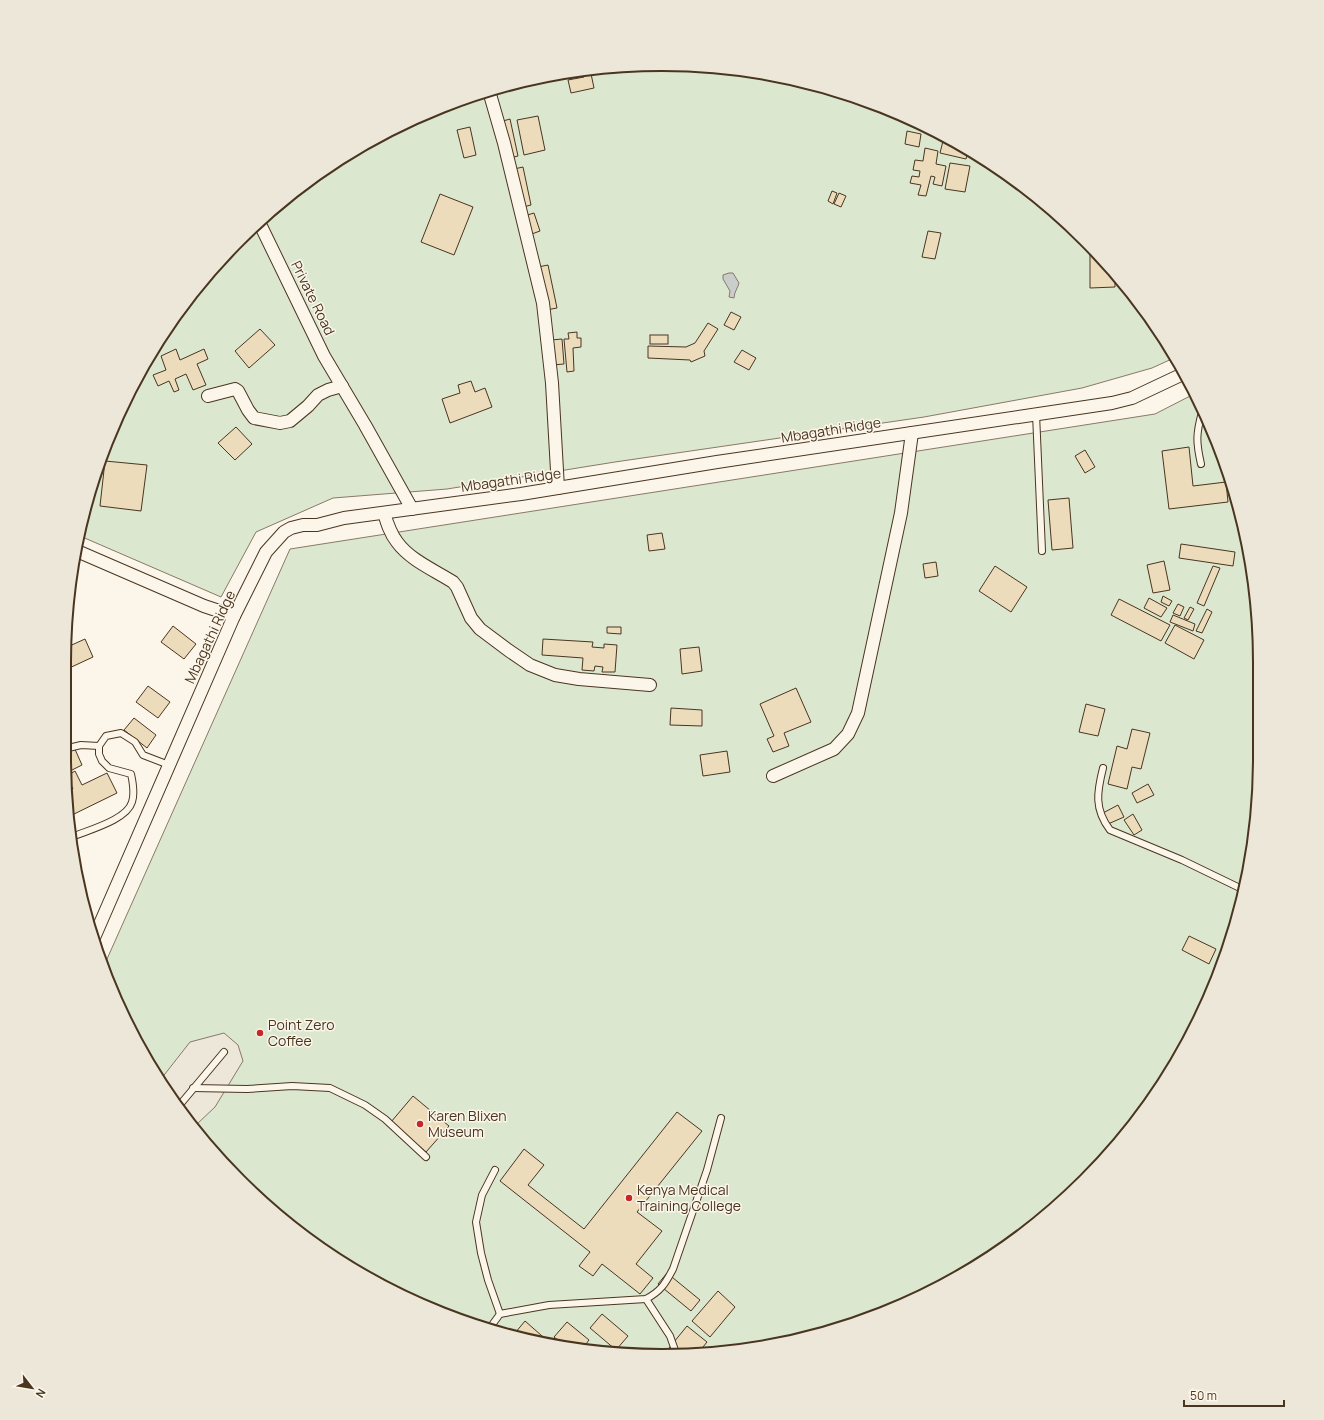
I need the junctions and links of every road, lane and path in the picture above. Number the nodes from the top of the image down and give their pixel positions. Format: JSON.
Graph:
{"nodes":[{"id":1,"x":490,"y":97,"type":"edge"},
{"id":2,"x":262,"y":228,"type":"edge"},
{"id":3,"x":1179,"y":376,"type":"edge"},
{"id":4,"x":342,"y":386,"type":"junction"},
{"id":5,"x":208,"y":396,"type":"dead end"},
{"id":6,"x":1036,"y":414,"type":"junction"},
{"id":7,"x":1200,"y":419,"type":"edge"},
{"id":8,"x":912,"y":433,"type":"junction"},
{"id":9,"x":1200,"y":464,"type":"dead end"},
{"id":10,"x":558,"y":488,"type":"junction"},
{"id":11,"x":412,"y":509,"type":"junction"},
{"id":12,"x":384,"y":513,"type":"junction"},
{"id":13,"x":1042,"y":551,"type":"dead end"},
{"id":14,"x":81,"y":553,"type":"edge"},
{"id":15,"x":234,"y":616,"type":"junction"},
{"id":16,"x":650,"y":685,"type":"dead end"},
{"id":17,"x":99,"y":746,"type":"junction"},
{"id":18,"x":71,"y":747,"type":"edge"},
{"id":19,"x":169,"y":765,"type":"junction"},
{"id":20,"x":1103,"y":768,"type":"dead end"},
{"id":21,"x":772,"y":776,"type":"dead end"},
{"id":22,"x":76,"y":835,"type":"edge"},
{"id":23,"x":1239,"y":887,"type":"edge"},
{"id":24,"x":97,"y":931,"type":"edge"},
{"id":25,"x":224,"y":1052,"type":"dead end"},
{"id":26,"x":193,"y":1088,"type":"junction"},
{"id":27,"x":182,"y":1102,"type":"edge"},
{"id":28,"x":721,"y":1118,"type":"dead end"},
{"id":29,"x":426,"y":1157,"type":"dead end"},
{"id":30,"x":495,"y":1170,"type":"dead end"},
{"id":31,"x":646,"y":1299,"type":"junction"},
{"id":32,"x":500,"y":1314,"type":"junction"},
{"id":33,"x":493,"y":1324,"type":"edge"},
{"id":34,"x":674,"y":1349,"type":"edge"}],
"edges":[{"from":1,"to":10,"type":"street"},
{"from":2,"to":4,"type":"street","name":"Private Road"},
{"from":3,"to":6,"type":"street","name":"Mbagathi Ridge"},
{"from":4,"to":5,"type":"street"},
{"from":4,"to":11,"type":"street","name":"Private Road"},
{"from":6,"to":8,"type":"street","name":"Mbagathi Ridge"},
{"from":6,"to":13,"type":"lane"},
{"from":7,"to":9,"type":"lane"},
{"from":8,"to":10,"type":"street","name":"Mbagathi Ridge"},
{"from":8,"to":21,"type":"street"},
{"from":10,"to":11,"type":"street","name":"Mbagathi Ridge"},
{"from":11,"to":12,"type":"street","name":"Mbagathi Ridge"},
{"from":12,"to":15,"type":"street","name":"Mbagathi Ridge"},
{"from":12,"to":16,"type":"street"},
{"from":14,"to":15,"type":"street"},
{"from":15,"to":19,"type":"street","name":"Mbagathi Ridge"},
{"from":17,"to":18,"type":"lane"},
{"from":17,"to":19,"type":"lane"},
{"from":17,"to":22,"type":"lane"},
{"from":19,"to":24,"type":"street","name":"Mbagathi Ridge"},
{"from":20,"to":23,"type":"lane"},
{"from":25,"to":26,"type":"lane"},
{"from":26,"to":27,"type":"lane"},
{"from":26,"to":29,"type":"lane"},
{"from":28,"to":31,"type":"lane"},
{"from":30,"to":32,"type":"lane"},
{"from":31,"to":32,"type":"lane"},
{"from":31,"to":34,"type":"lane"},
{"from":32,"to":33,"type":"lane"}]}
